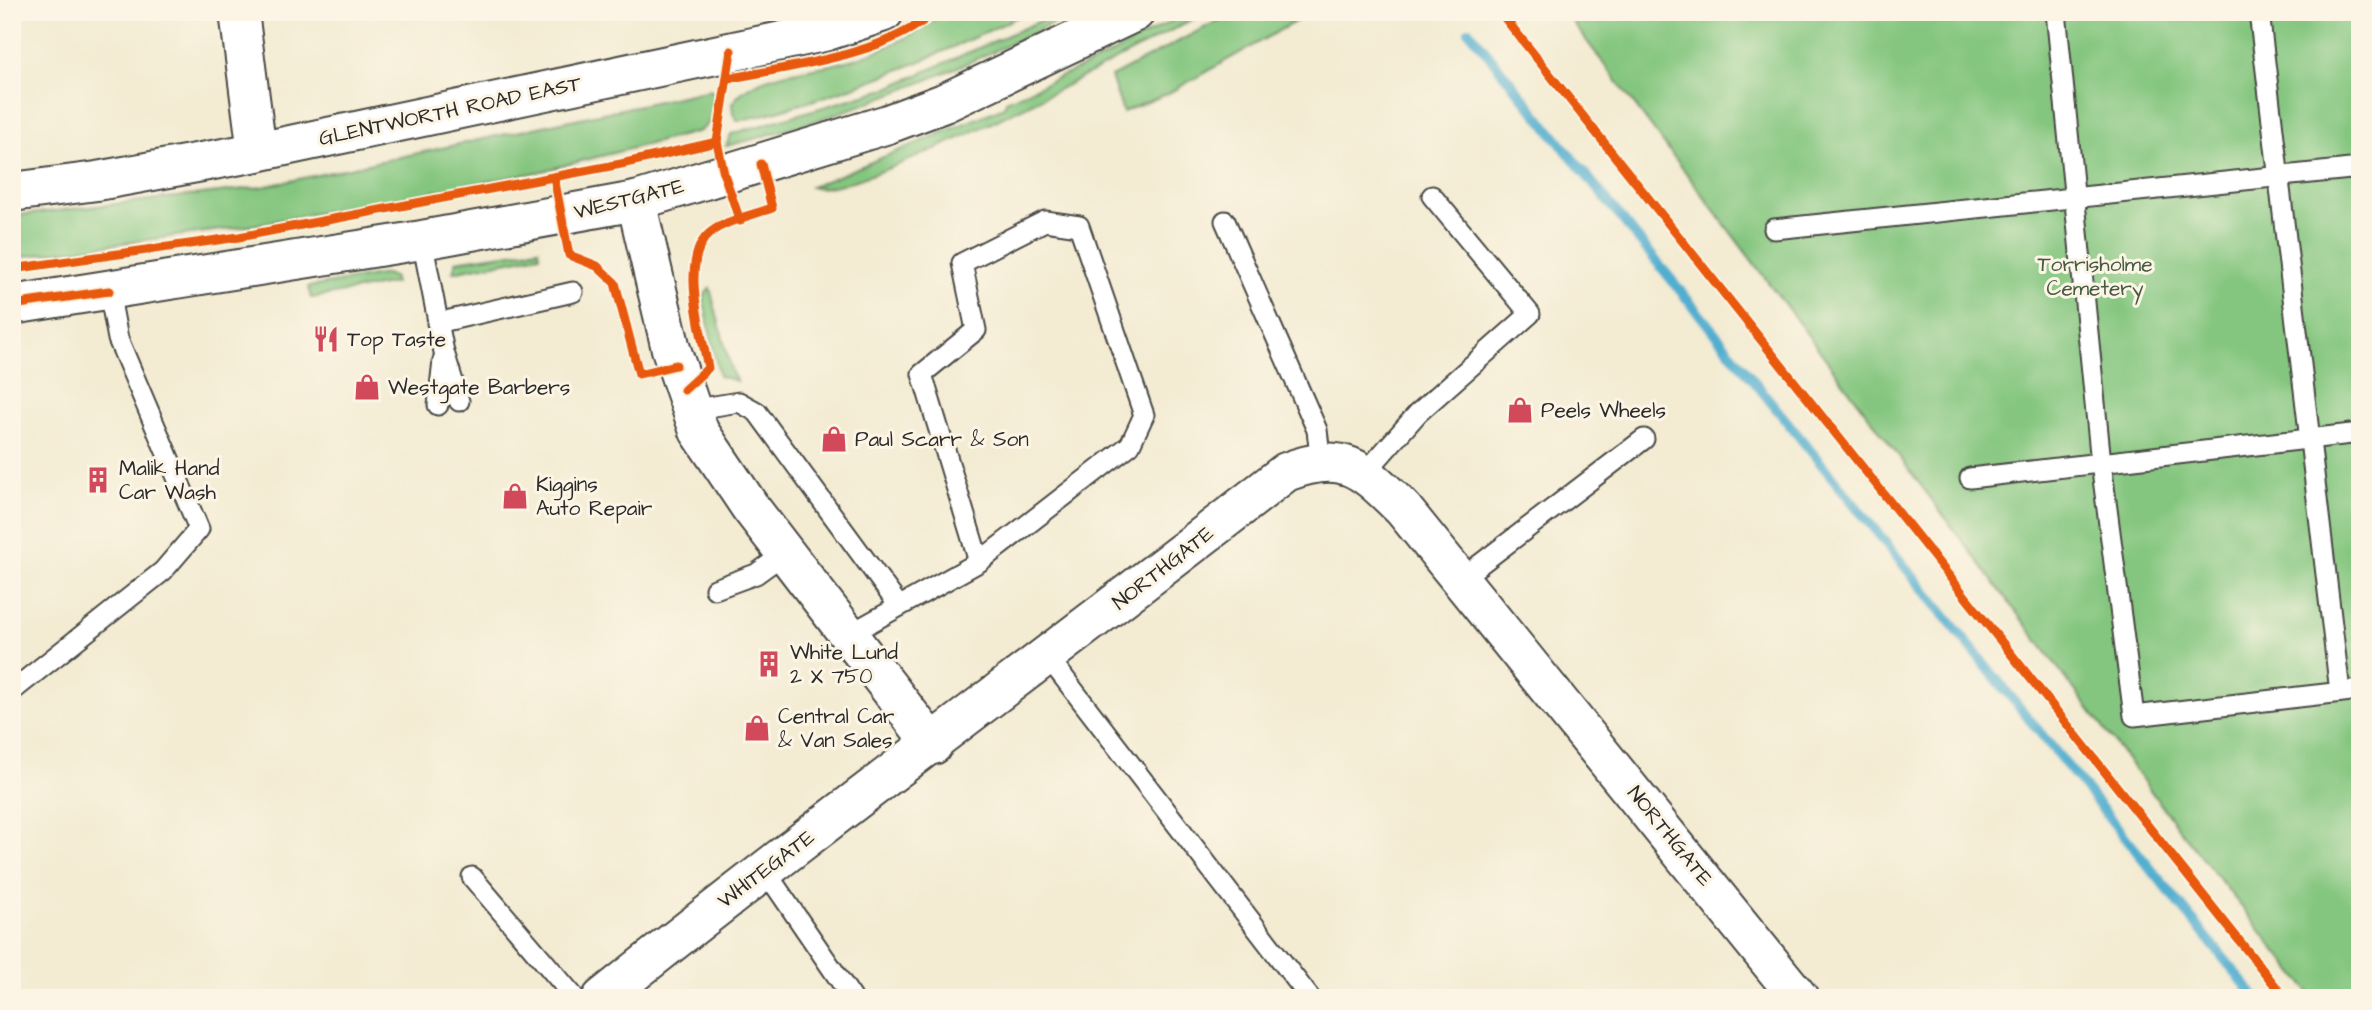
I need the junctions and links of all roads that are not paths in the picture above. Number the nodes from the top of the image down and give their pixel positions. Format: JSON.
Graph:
{"nodes":[{"id":1,"x":239,"y":12,"type":"edge"},
{"id":2,"x":884,"y":12,"type":"edge"},
{"id":3,"x":1135,"y":12,"type":"edge"},
{"id":4,"x":2056,"y":12,"type":"edge"},
{"id":5,"x":2259,"y":12,"type":"edge"},
{"id":6,"x":257,"y":152,"type":"junction"},
{"id":7,"x":2360,"y":168,"type":"edge"},
{"id":8,"x":2278,"y":177,"type":"junction"},
{"id":9,"x":12,"y":192,"type":"edge"},
{"id":10,"x":1432,"y":196,"type":"dead end"},
{"id":11,"x":2076,"y":198,"type":"junction"},
{"id":12,"x":636,"y":201,"type":"junction"},
{"id":13,"x":1225,"y":221,"type":"dead end"},
{"id":14,"x":1774,"y":229,"type":"dead end"},
{"id":15,"x":422,"y":240,"type":"junction"},
{"id":16,"x":109,"y":291,"type":"junction"},
{"id":17,"x":573,"y":292,"type":"dead end"},
{"id":18,"x":12,"y":305,"type":"edge"},
{"id":19,"x":437,"y":323,"type":"junction"},
{"id":20,"x":444,"y":352,"type":"junction"},
{"id":21,"x":459,"y":401,"type":"dead end"},
{"id":22,"x":438,"y":405,"type":"dead end"},
{"id":23,"x":690,"y":410,"type":"junction"},
{"id":24,"x":2360,"y":433,"type":"edge"},
{"id":25,"x":1644,"y":439,"type":"dead end"},
{"id":26,"x":2309,"y":439,"type":"junction"},
{"id":27,"x":1321,"y":463,"type":"junction"},
{"id":28,"x":2101,"y":463,"type":"junction"},
{"id":29,"x":1366,"y":472,"type":"junction"},
{"id":30,"x":1970,"y":478,"type":"dead end"},
{"id":31,"x":785,"y":553,"type":"junction"},
{"id":32,"x":979,"y":562,"type":"junction"},
{"id":33,"x":1462,"y":578,"type":"junction"},
{"id":34,"x":715,"y":589,"type":"dead end"},
{"id":35,"x":900,"y":606,"type":"junction"},
{"id":36,"x":848,"y":635,"type":"junction"},
{"id":37,"x":1048,"y":656,"type":"junction"},
{"id":38,"x":12,"y":691,"type":"edge"},
{"id":39,"x":2350,"y":691,"type":"edge"},
{"id":40,"x":933,"y":745,"type":"junction"},
{"id":41,"x":764,"y":869,"type":"junction"},
{"id":42,"x":471,"y":877,"type":"dead end"},
{"id":43,"x":575,"y":998,"type":"edge"},
{"id":44,"x":602,"y":998,"type":"edge"},
{"id":45,"x":852,"y":998,"type":"edge"},
{"id":46,"x":1310,"y":998,"type":"edge"},
{"id":47,"x":1799,"y":998,"type":"edge"}],
"edges":[{"from":1,"to":6,"type":"street"},
{"from":2,"to":6,"type":"street","name":"GLENTWORTH ROAD EAST"},
{"from":3,"to":12,"type":"street","name":"WESTGATE"},
{"from":4,"to":11,"type":"lane"},
{"from":5,"to":8,"type":"lane"},
{"from":6,"to":9,"type":"street","name":"GLENTWORTH ROAD EAST"},
{"from":7,"to":8,"type":"lane"},
{"from":8,"to":11,"type":"lane"},
{"from":8,"to":26,"type":"lane"},
{"from":10,"to":29,"type":"lane"},
{"from":11,"to":14,"type":"lane"},
{"from":11,"to":28,"type":"lane"},
{"from":12,"to":15,"type":"street","name":"WESTGATE"},
{"from":12,"to":23,"type":"street"},
{"from":13,"to":27,"type":"lane"},
{"from":15,"to":16,"type":"street","name":"WESTGATE"},
{"from":15,"to":19,"type":"lane"},
{"from":16,"to":18,"type":"street","name":"WESTGATE"},
{"from":16,"to":38,"type":"lane"},
{"from":17,"to":19,"type":"lane"},
{"from":19,"to":20,"type":"lane"},
{"from":20,"to":21,"type":"lane"},
{"from":20,"to":22,"type":"lane"},
{"from":23,"to":31,"type":"street"},
{"from":23,"to":35,"type":"lane"},
{"from":24,"to":26,"type":"lane"},
{"from":25,"to":33,"type":"lane"},
{"from":26,"to":28,"type":"lane"},
{"from":26,"to":39,"type":"lane"},
{"from":27,"to":29,"type":"street","name":"NORTHGATE"},
{"from":27,"to":37,"type":"street","name":"NORTHGATE"},
{"from":28,"to":30,"type":"lane"},
{"from":28,"to":39,"type":"lane"},
{"from":29,"to":33,"type":"street","name":"NORTHGATE"},
{"from":31,"to":34,"type":"lane"},
{"from":31,"to":36,"type":"street"},
{"from":32,"to":32,"type":"lane"},
{"from":32,"to":35,"type":"lane"},
{"from":33,"to":47,"type":"street","name":"NORTHGATE"},
{"from":35,"to":36,"type":"lane"},
{"from":36,"to":40,"type":"street"},
{"from":37,"to":40,"type":"street","name":"NORTHGATE"},
{"from":37,"to":46,"type":"lane"},
{"from":40,"to":41,"type":"street","name":"WHITEGATE"},
{"from":41,"to":44,"type":"street","name":"WHITEGATE"},
{"from":41,"to":45,"type":"lane"},
{"from":42,"to":43,"type":"lane"}]}
